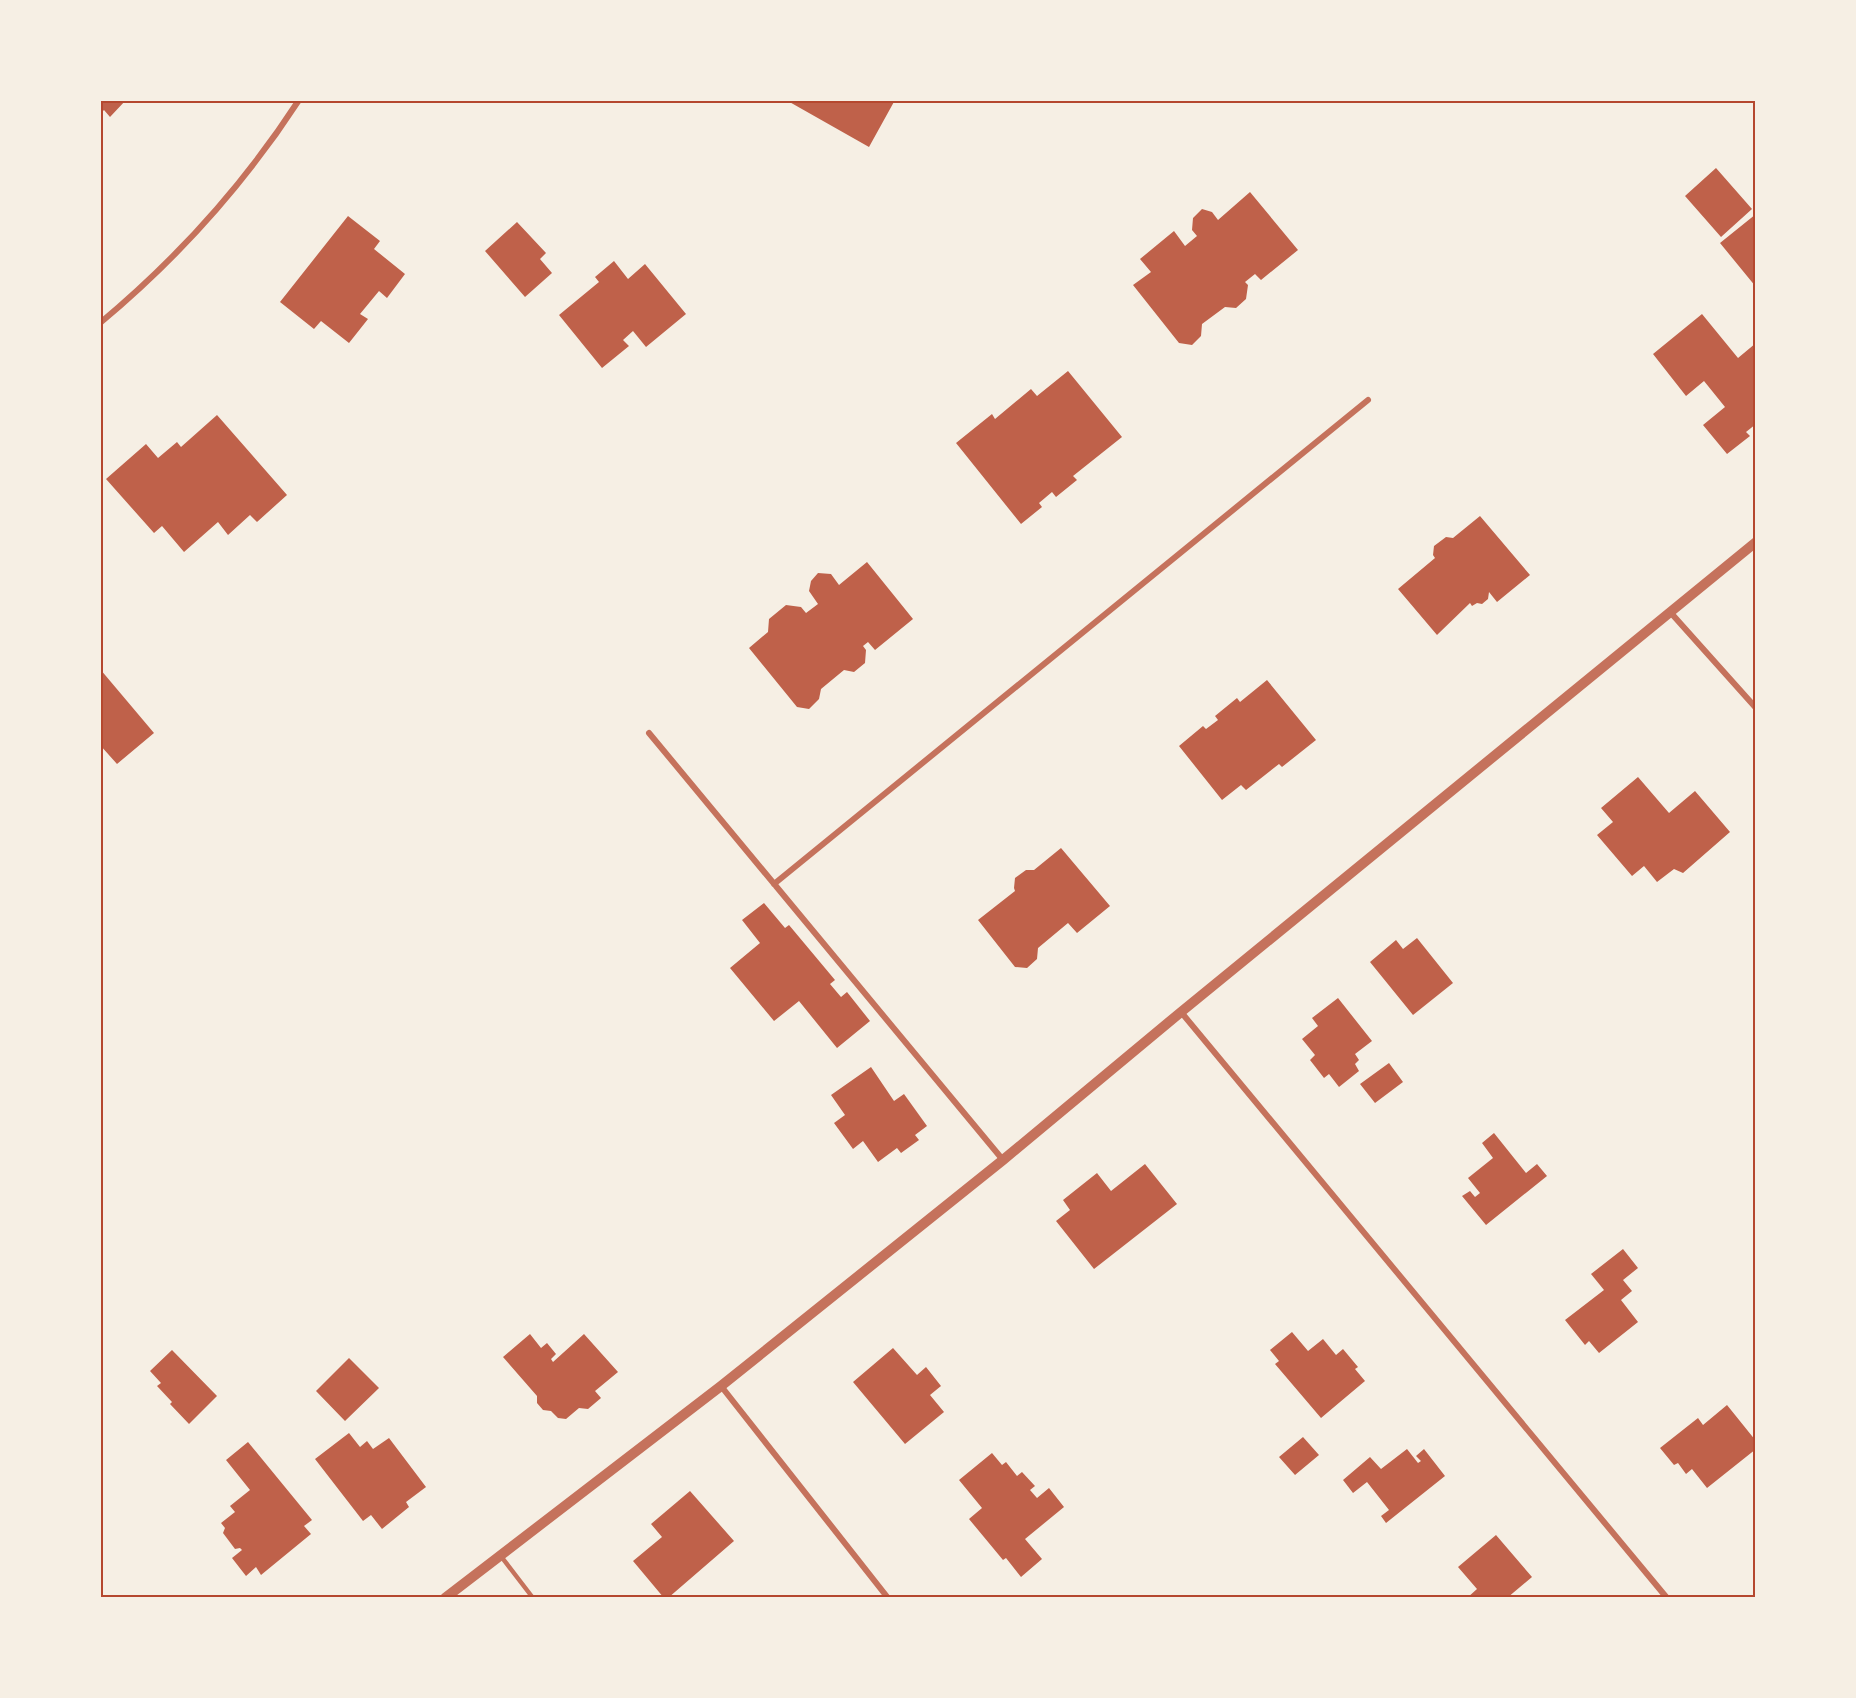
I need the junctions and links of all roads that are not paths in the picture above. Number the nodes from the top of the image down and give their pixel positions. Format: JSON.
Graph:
{"nodes":[{"id":1,"x":299,"y":100,"type":"edge"},
{"id":2,"x":100,"y":323,"type":"edge"},
{"id":3,"x":1368,"y":400,"type":"dead end"},
{"id":4,"x":1755,"y":542,"type":"edge"},
{"id":5,"x":1671,"y":613,"type":"junction"},
{"id":6,"x":1755,"y":708,"type":"edge"},
{"id":7,"x":649,"y":733,"type":"dead end"},
{"id":8,"x":774,"y":884,"type":"junction"},
{"id":9,"x":1181,"y":1012,"type":"junction"},
{"id":10,"x":1003,"y":1160,"type":"junction"},
{"id":11,"x":722,"y":1386,"type":"junction"},
{"id":12,"x":500,"y":1555,"type":"junction"},
{"id":13,"x":445,"y":1598,"type":"edge"},
{"id":14,"x":533,"y":1598,"type":"edge"},
{"id":15,"x":888,"y":1598,"type":"edge"},
{"id":16,"x":1667,"y":1598,"type":"edge"}],
"edges":[{"from":1,"to":2,"type":"street"},
{"from":3,"to":8,"type":"street"},
{"from":4,"to":5,"type":"street"},
{"from":5,"to":6,"type":"street"},
{"from":5,"to":9,"type":"street"},
{"from":7,"to":8,"type":"street"},
{"from":8,"to":10,"type":"street"},
{"from":9,"to":10,"type":"street"},
{"from":9,"to":16,"type":"street"},
{"from":10,"to":11,"type":"street"},
{"from":11,"to":12,"type":"street"},
{"from":11,"to":15,"type":"street"},
{"from":12,"to":13,"type":"street"},
{"from":12,"to":14,"type":"lane"}]}
